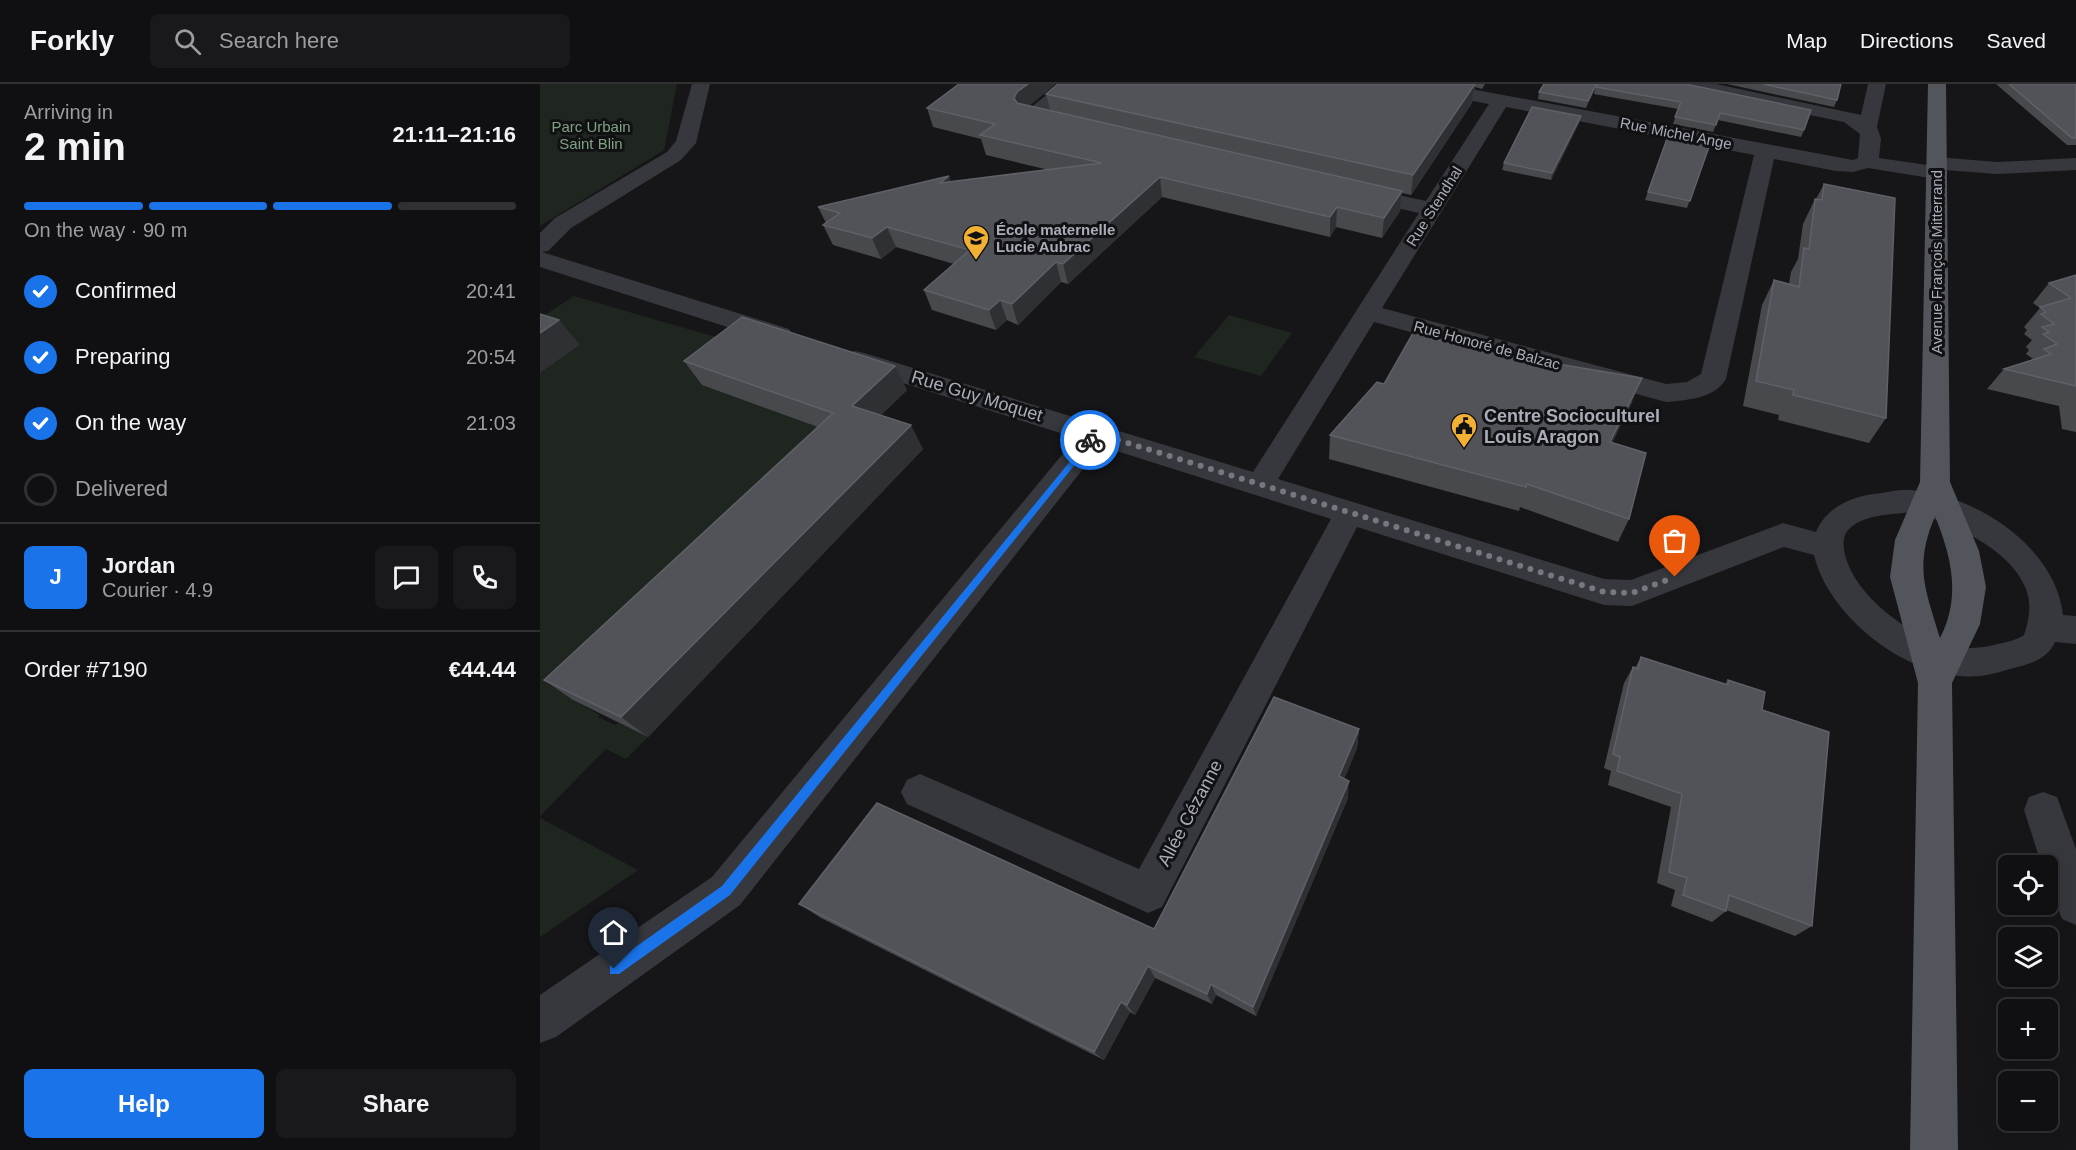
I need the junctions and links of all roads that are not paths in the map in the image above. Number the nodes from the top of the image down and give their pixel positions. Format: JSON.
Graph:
{"nodes":[{"id":1,"x":701,"y":84,"type":"edge"},
{"id":2,"x":1071,"y":84,"type":"edge"},
{"id":3,"x":1416,"y":84,"type":"edge"},
{"id":4,"x":1688,"y":84,"type":"edge"},
{"id":5,"x":1877,"y":84,"type":"edge"},
{"id":6,"x":1937,"y":84,"type":"edge"},
{"id":7,"x":1501,"y":100,"type":"junction"},
{"id":8,"x":1868,"y":125,"type":"junction"},
{"id":9,"x":1077,"y":128,"type":"edge"},
{"id":10,"x":1766,"y":150,"type":"junction"},
{"id":11,"x":1868,"y":162,"type":"junction"},
{"id":12,"x":2076,"y":164,"type":"edge"},
{"id":13,"x":1936,"y":168,"type":"junction"},
{"id":14,"x":1340,"y":188,"type":"edge"},
{"id":15,"x":1431,"y":209,"type":"junction"},
{"id":16,"x":540,"y":246,"type":"edge"},
{"id":17,"x":540,"y":259,"type":"edge"},
{"id":18,"x":1366,"y":312,"type":"junction"},
{"id":19,"x":1096,"y":433,"type":"junction"},
{"id":20,"x":1261,"y":483,"type":"junction"},
{"id":21,"x":1936,"y":498,"type":"junction"},
{"id":22,"x":1350,"y":512,"type":"junction"},
{"id":23,"x":1826,"y":546,"type":"junction"},
{"id":24,"x":2040,"y":580,"type":"junction"},
{"id":25,"x":2076,"y":596,"type":"edge"},
{"id":26,"x":2062,"y":629,"type":"edge"},
{"id":27,"x":1936,"y":666,"type":"junction"},
{"id":28,"x":920,"y":792,"type":"dead end"},
{"id":29,"x":2043,"y":810,"type":"dead end"},
{"id":30,"x":2076,"y":905,"type":"edge"},
{"id":31,"x":540,"y":1021,"type":"edge"},
{"id":32,"x":1934,"y":1150,"type":"edge"}],
"edges":[{"from":1,"to":16,"type":"street"},
{"from":2,"to":9,"type":"street"},
{"from":3,"to":7,"type":"street","name":"Rue Michel Ange"},
{"from":4,"to":8,"type":"street"},
{"from":5,"to":8,"type":"street"},
{"from":6,"to":13,"type":"main road","name":"Avenue François Mitterrand"},
{"from":7,"to":10,"type":"street","name":"Rue Michel Ange"},
{"from":7,"to":15,"type":"street","name":"Rue Stendhal"},
{"from":8,"to":11,"type":"street"},
{"from":10,"to":11,"type":"street","name":"Rue Michel Ange"},
{"from":10,"to":18,"type":"street","name":"Rue Honoré de Balzac"},
{"from":11,"to":13,"type":"street","name":"Rue Michel Ange"},
{"from":12,"to":13,"type":"street","name":"Rue Michel Ange"},
{"from":13,"to":21,"type":"main road","name":"Avenue François Mitterrand"},
{"from":14,"to":15,"type":"street"},
{"from":15,"to":18,"type":"street","name":"Rue Stendhal"},
{"from":17,"to":19,"type":"street","name":"Rue Guy Moquet"},
{"from":18,"to":20,"type":"street"},
{"from":19,"to":20,"type":"street","name":"Rue Guy Moquet"},
{"from":19,"to":31,"type":"street"},
{"from":20,"to":22,"type":"street","name":"Rue Guy Moquet"},
{"from":21,"to":23,"type":"street"},
{"from":21,"to":24,"type":"street"},
{"from":21,"to":27,"type":"main road"},
{"from":21,"to":27,"type":"main road"},
{"from":22,"to":23,"type":"street","name":"Rue Guy Moquet"},
{"from":22,"to":28,"type":"street","name":"Allée Cézanne"},
{"from":23,"to":27,"type":"street"},
{"from":24,"to":25,"type":"street"},
{"from":24,"to":26,"type":"street"},
{"from":26,"to":27,"type":"street"},
{"from":27,"to":32,"type":"main road"},
{"from":29,"to":30,"type":"street"}]}
